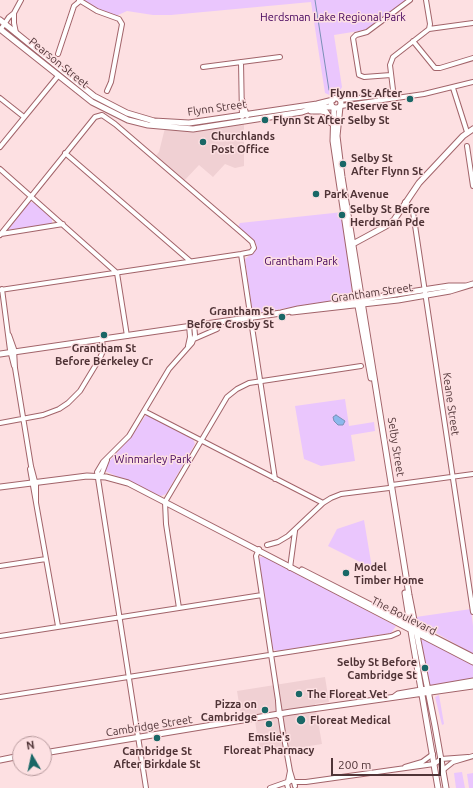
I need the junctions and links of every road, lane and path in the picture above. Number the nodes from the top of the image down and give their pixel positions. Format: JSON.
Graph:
{"nodes":[{"id":1,"x":21,"y":0,"type":"edge"},
{"id":2,"x":80,"y":0,"type":"edge"},
{"id":3,"x":410,"y":0,"type":"edge"},
{"id":4,"x":426,"y":0,"type":"edge"},
{"id":5,"x":14,"y":12,"type":"junction"},
{"id":6,"x":2,"y":22,"type":"edge"},
{"id":7,"x":473,"y":23,"type":"edge"},
{"id":8,"x":0,"y":29,"type":"edge"},
{"id":9,"x":429,"y":29,"type":"junction"},
{"id":10,"x":16,"y":34,"type":"junction"},
{"id":11,"x":413,"y":41,"type":"junction"},
{"id":12,"x":58,"y":54,"type":"dead end"},
{"id":13,"x":280,"y":57,"type":"dead end"},
{"id":14,"x":473,"y":58,"type":"edge"},
{"id":15,"x":241,"y":62,"type":"junction"},
{"id":16,"x":203,"y":67,"type":"dead end"},
{"id":17,"x":391,"y":75,"type":"junction"},
{"id":18,"x":58,"y":76,"type":"junction"},
{"id":19,"x":473,"y":82,"type":"edge"},
{"id":20,"x":453,"y":88,"type":"junction"},
{"id":21,"x":107,"y":91,"type":"dead end"},
{"id":22,"x":0,"y":98,"type":"edge"},
{"id":23,"x":394,"y":98,"type":"junction"},
{"id":24,"x":333,"y":100,"type":"junction"},
{"id":25,"x":340,"y":100,"type":"junction"},
{"id":26,"x":106,"y":103,"type":"joint"},
{"id":27,"x":333,"y":107,"type":"junction"},
{"id":28,"x":340,"y":107,"type":"junction"},
{"id":29,"x":107,"y":110,"type":"joint"},
{"id":30,"x":302,"y":112,"type":"junction"},
{"id":31,"x":244,"y":114,"type":"junction"},
{"id":32,"x":24,"y":117,"type":"junction"},
{"id":33,"x":201,"y":121,"type":"junction"},
{"id":34,"x":245,"y":121,"type":"junction"},
{"id":35,"x":214,"y":126,"type":"junction"},
{"id":36,"x":332,"y":128,"type":"junction"},
{"id":37,"x":473,"y":129,"type":"edge"},
{"id":38,"x":467,"y":132,"type":"junction"},
{"id":39,"x":467,"y":146,"type":"dead end"},
{"id":40,"x":0,"y":147,"type":"edge"},
{"id":41,"x":65,"y":153,"type":"junction"},
{"id":42,"x":0,"y":169,"type":"edge"},
{"id":43,"x":473,"y":186,"type":"edge"},
{"id":44,"x":31,"y":197,"type":"junction"},
{"id":45,"x":405,"y":202,"type":"junction"},
{"id":46,"x":63,"y":224,"type":"junction"},
{"id":47,"x":0,"y":235,"type":"edge"},
{"id":48,"x":351,"y":245,"type":"junction"},
{"id":49,"x":241,"y":254,"type":"junction"},
{"id":50,"x":190,"y":261,"type":"junction"},
{"id":51,"x":117,"y":273,"type":"junction"},
{"id":52,"x":473,"y":284,"type":"edge"},
{"id":53,"x":1,"y":289,"type":"edge"},
{"id":54,"x":426,"y":292,"type":"junction"},
{"id":55,"x":360,"y":302,"type":"junction"},
{"id":56,"x":251,"y":317,"type":"junction"},
{"id":57,"x":191,"y":326,"type":"junction"},
{"id":58,"x":217,"y":329,"type":"dead end"},
{"id":59,"x":127,"y":336,"type":"junction"},
{"id":60,"x":102,"y":339,"type":"junction"},
{"id":61,"x":194,"y":339,"type":"junction"},
{"id":62,"x":188,"y":346,"type":"junction"},
{"id":63,"x":13,"y":353,"type":"junction"},
{"id":64,"x":0,"y":355,"type":"edge"},
{"id":65,"x":361,"y":366,"type":"dead end"},
{"id":66,"x":261,"y":381,"type":"junction"},
{"id":67,"x":144,"y":411,"type":"junction"},
{"id":68,"x":22,"y":419,"type":"junction"},
{"id":69,"x":0,"y":422,"type":"edge"},
{"id":70,"x":200,"y":441,"type":"junction"},
{"id":71,"x":473,"y":474,"type":"edge"},
{"id":72,"x":98,"y":476,"type":"junction"},
{"id":73,"x":453,"y":477,"type":"junction"},
{"id":74,"x":275,"y":479,"type":"junction"},
{"id":75,"x":34,"y":484,"type":"junction"},
{"id":76,"x":0,"y":487,"type":"edge"},
{"id":77,"x":390,"y":487,"type":"junction"},
{"id":78,"x":0,"y":491,"type":"edge"},
{"id":79,"x":165,"y":502,"type":"junction"},
{"id":80,"x":323,"y":503,"type":"junction"},
{"id":81,"x":295,"y":531,"type":"junction"},
{"id":82,"x":266,"y":545,"type":"dead end"},
{"id":83,"x":259,"y":550,"type":"junction"},
{"id":84,"x":46,"y":558,"type":"junction"},
{"id":85,"x":291,"y":565,"type":"junction"},
{"id":86,"x":0,"y":566,"type":"edge"},
{"id":87,"x":262,"y":595,"type":"junction"},
{"id":88,"x":179,"y":608,"type":"junction"},
{"id":89,"x":473,"y":612,"type":"edge"},
{"id":90,"x":119,"y":617,"type":"junction"},
{"id":91,"x":58,"y":626,"type":"junction"},
{"id":92,"x":412,"y":627,"type":"junction"},
{"id":93,"x":398,"y":633,"type":"dead end"},
{"id":94,"x":416,"y":633,"type":"junction"},
{"id":95,"x":0,"y":636,"type":"edge"},
{"id":96,"x":271,"y":654,"type":"junction"},
{"id":97,"x":473,"y":657,"type":"edge"},
{"id":98,"x":473,"y":662,"type":"edge"},
{"id":99,"x":129,"y":678,"type":"junction"},
{"id":100,"x":473,"y":681,"type":"edge"},
{"id":101,"x":473,"y":686,"type":"edge"},
{"id":102,"x":428,"y":691,"type":"junction"},
{"id":103,"x":422,"y":692,"type":"junction"},
{"id":104,"x":0,"y":698,"type":"edge"},
{"id":105,"x":280,"y":715,"type":"junction"},
{"id":106,"x":138,"y":738,"type":"junction"},
{"id":107,"x":52,"y":752,"type":"edge"},
{"id":108,"x":433,"y":754,"type":"junction"},
{"id":109,"x":470,"y":757,"type":"edge"},
{"id":110,"x":12,"y":758,"type":"edge"},
{"id":111,"x":441,"y":759,"type":"junction"},
{"id":112,"x":0,"y":760,"type":"edge"},
{"id":113,"x":434,"y":764,"type":"junction"},
{"id":114,"x":405,"y":766,"type":"junction"},
{"id":115,"x":443,"y":770,"type":"junction"},
{"id":116,"x":293,"y":784,"type":"edge"},
{"id":117,"x":146,"y":788,"type":"edge"},
{"id":118,"x":272,"y":788,"type":"edge"},
{"id":119,"x":288,"y":788,"type":"edge"},
{"id":120,"x":438,"y":788,"type":"edge"},
{"id":121,"x":446,"y":788,"type":"edge"}],
"edges":[{"from":1,"to":5,"type":"street"},
{"from":2,"to":12,"type":"street"},
{"from":2,"to":21,"type":"street"},
{"from":3,"to":17,"type":"street"},
{"from":4,"to":9,"type":"street"},
{"from":5,"to":6,"type":"street"},
{"from":5,"to":10,"type":"street"},
{"from":6,"to":8,"type":"street"},
{"from":6,"to":10,"type":"main road","name":"Pearson Street"},
{"from":7,"to":9,"type":"street"},
{"from":8,"to":18,"type":"main road","name":"Pearson Street"},
{"from":9,"to":11,"type":"street"},
{"from":10,"to":26,"type":"main road","name":"Pearson Street"},
{"from":11,"to":14,"type":"street"},
{"from":11,"to":17,"type":"street"},
{"from":13,"to":15,"type":"street"},
{"from":15,"to":16,"type":"street"},
{"from":15,"to":31,"type":"street"},
{"from":17,"to":23,"type":"street"},
{"from":18,"to":29,"type":"main road","name":"Pearson Street"},
{"from":18,"to":32,"type":"street"},
{"from":19,"to":20,"type":"street"},
{"from":20,"to":23,"type":"street"},
{"from":20,"to":38,"type":"street"},
{"from":22,"to":32,"type":"street"},
{"from":23,"to":25,"type":"street"},
{"from":23,"to":28,"type":"street"},
{"from":24,"to":25,"type":"main road","name":"Flynn Street"},
{"from":24,"to":27,"type":"main road","name":"Selby Street"},
{"from":24,"to":31,"type":"main road","name":"Flynn Street"},
{"from":25,"to":28,"type":"main road","name":"Selby Street"},
{"from":26,"to":33,"type":"main road","name":"Flynn Street"},
{"from":27,"to":28,"type":"main road","name":"Flynn Street"},
{"from":27,"to":30,"type":"main road","name":"Flynn Street"},
{"from":27,"to":36,"type":"main road","name":"Selby Street"},
{"from":28,"to":48,"type":"main road","name":"Selby Street"},
{"from":29,"to":35,"type":"main road","name":"Flynn Street"},
{"from":30,"to":34,"type":"main road","name":"Flynn Street"},
{"from":30,"to":36,"type":"main road"},
{"from":31,"to":33,"type":"main road","name":"Flynn Street"},
{"from":31,"to":34,"type":"street"},
{"from":32,"to":40,"type":"street"},
{"from":33,"to":35,"type":"main road"},
{"from":34,"to":35,"type":"main road","name":"Flynn Street"},
{"from":36,"to":48,"type":"main road","name":"Selby Street"},
{"from":37,"to":38,"type":"main road"},
{"from":38,"to":45,"type":"main road"},
{"from":39,"to":43,"type":"street"},
{"from":41,"to":44,"type":"street"},
{"from":41,"to":49,"type":"street"},
{"from":41,"to":50,"type":"street"},
{"from":42,"to":44,"type":"street"},
{"from":44,"to":46,"type":"street"},
{"from":44,"to":47,"type":"street"},
{"from":45,"to":48,"type":"main road"},
{"from":45,"to":54,"type":"street","name":"Keane Street"},
{"from":46,"to":47,"type":"street"},
{"from":46,"to":51,"type":"street"},
{"from":48,"to":55,"type":"main road","name":"Selby Street"},
{"from":49,"to":50,"type":"street"},
{"from":49,"to":56,"type":"street"},
{"from":50,"to":51,"type":"street"},
{"from":51,"to":53,"type":"street"},
{"from":51,"to":59,"type":"street"},
{"from":52,"to":54,"type":"main road","name":"Grantham Street"},
{"from":53,"to":63,"type":"street"},
{"from":54,"to":55,"type":"main road","name":"Grantham Street"},
{"from":54,"to":73,"type":"street","name":"Keane Street"},
{"from":55,"to":56,"type":"main road","name":"Grantham Street"},
{"from":55,"to":77,"type":"main road","name":"Selby Street"},
{"from":56,"to":57,"type":"main road","name":"Grantham Street"},
{"from":56,"to":66,"type":"street"},
{"from":57,"to":59,"type":"main road","name":"Grantham Street"},
{"from":57,"to":61,"type":"street"},
{"from":57,"to":62,"type":"street"},
{"from":58,"to":61,"type":"street"},
{"from":59,"to":60,"type":"main road","name":"Grantham Street"},
{"from":60,"to":63,"type":"main road","name":"Grantham Street"},
{"from":60,"to":68,"type":"street"},
{"from":61,"to":62,"type":"street"},
{"from":62,"to":67,"type":"street"},
{"from":63,"to":64,"type":"main road","name":"Grantham Street"},
{"from":63,"to":68,"type":"street"},
{"from":65,"to":66,"type":"street"},
{"from":66,"to":70,"type":"street"},
{"from":66,"to":74,"type":"street"},
{"from":67,"to":70,"type":"street"},
{"from":67,"to":72,"type":"street"},
{"from":68,"to":69,"type":"street"},
{"from":68,"to":75,"type":"street"},
{"from":70,"to":74,"type":"street"},
{"from":70,"to":79,"type":"street"},
{"from":71,"to":73,"type":"street"},
{"from":72,"to":75,"type":"main road","name":"The Boulevard"},
{"from":72,"to":79,"type":"main road","name":"The Boulevard"},
{"from":72,"to":90,"type":"street"},
{"from":73,"to":77,"type":"street"},
{"from":73,"to":89,"type":"street","name":"Keane Street"},
{"from":74,"to":80,"type":"street"},
{"from":75,"to":76,"type":"main road","name":"The Boulevard"},
{"from":75,"to":78,"type":"main road","name":"The Boulevard"},
{"from":75,"to":84,"type":"street"},
{"from":77,"to":80,"type":"street"},
{"from":77,"to":92,"type":"main road","name":"Selby Street"},
{"from":79,"to":83,"type":"main road","name":"The Boulevard"},
{"from":79,"to":88,"type":"street"},
{"from":80,"to":81,"type":"street"},
{"from":81,"to":82,"type":"street"},
{"from":81,"to":85,"type":"street"},
{"from":83,"to":85,"type":"main road","name":"The Boulevard"},
{"from":83,"to":87,"type":"street"},
{"from":84,"to":86,"type":"street"},
{"from":84,"to":91,"type":"street"},
{"from":85,"to":92,"type":"main road","name":"The Boulevard"},
{"from":87,"to":88,"type":"street"},
{"from":87,"to":96,"type":"street"},
{"from":88,"to":90,"type":"street"},
{"from":90,"to":91,"type":"street"},
{"from":90,"to":99,"type":"street"},
{"from":91,"to":95,"type":"street"},
{"from":92,"to":94,"type":"main road","name":"Selby Street"},
{"from":92,"to":97,"type":"main road","name":"The Boulevard"},
{"from":92,"to":103,"type":"main road","name":"Selby Street"},
{"from":93,"to":96,"type":"street"},
{"from":94,"to":98,"type":"main road","name":"The Boulevard"},
{"from":94,"to":102,"type":"main road","name":"Selby Street"},
{"from":96,"to":99,"type":"street"},
{"from":96,"to":105,"type":"street"},
{"from":99,"to":104,"type":"street"},
{"from":99,"to":106,"type":"street"},
{"from":100,"to":102,"type":"main road","name":"Cambridge Street"},
{"from":101,"to":102,"type":"main road","name":"Cambridge Street"},
{"from":102,"to":103,"type":"main road","name":"Cambridge Street"},
{"from":102,"to":111,"type":"main road","name":"Selby Street"},
{"from":103,"to":105,"type":"main road","name":"Cambridge Street"},
{"from":103,"to":108,"type":"main road","name":"Selby Street"},
{"from":105,"to":106,"type":"main road","name":"Cambridge Street"},
{"from":105,"to":116,"type":"street"},
{"from":106,"to":107,"type":"main road","name":"Cambridge Street"},
{"from":106,"to":117,"type":"street"},
{"from":108,"to":113,"type":"main road","name":"Selby Street"},
{"from":108,"to":114,"type":"street"},
{"from":109,"to":111,"type":"street"},
{"from":109,"to":115,"type":"street"},
{"from":110,"to":112,"type":"main road"},
{"from":111,"to":113,"type":"street"},
{"from":111,"to":115,"type":"main road","name":"Selby Street"},
{"from":113,"to":114,"type":"street"},
{"from":113,"to":120,"type":"main road","name":"Selby Street"},
{"from":114,"to":116,"type":"street"},
{"from":115,"to":121,"type":"main road","name":"Selby Street"},
{"from":116,"to":118,"type":"street"},
{"from":116,"to":119,"type":"street"},
{"from":118,"to":119,"type":"street"}]}
